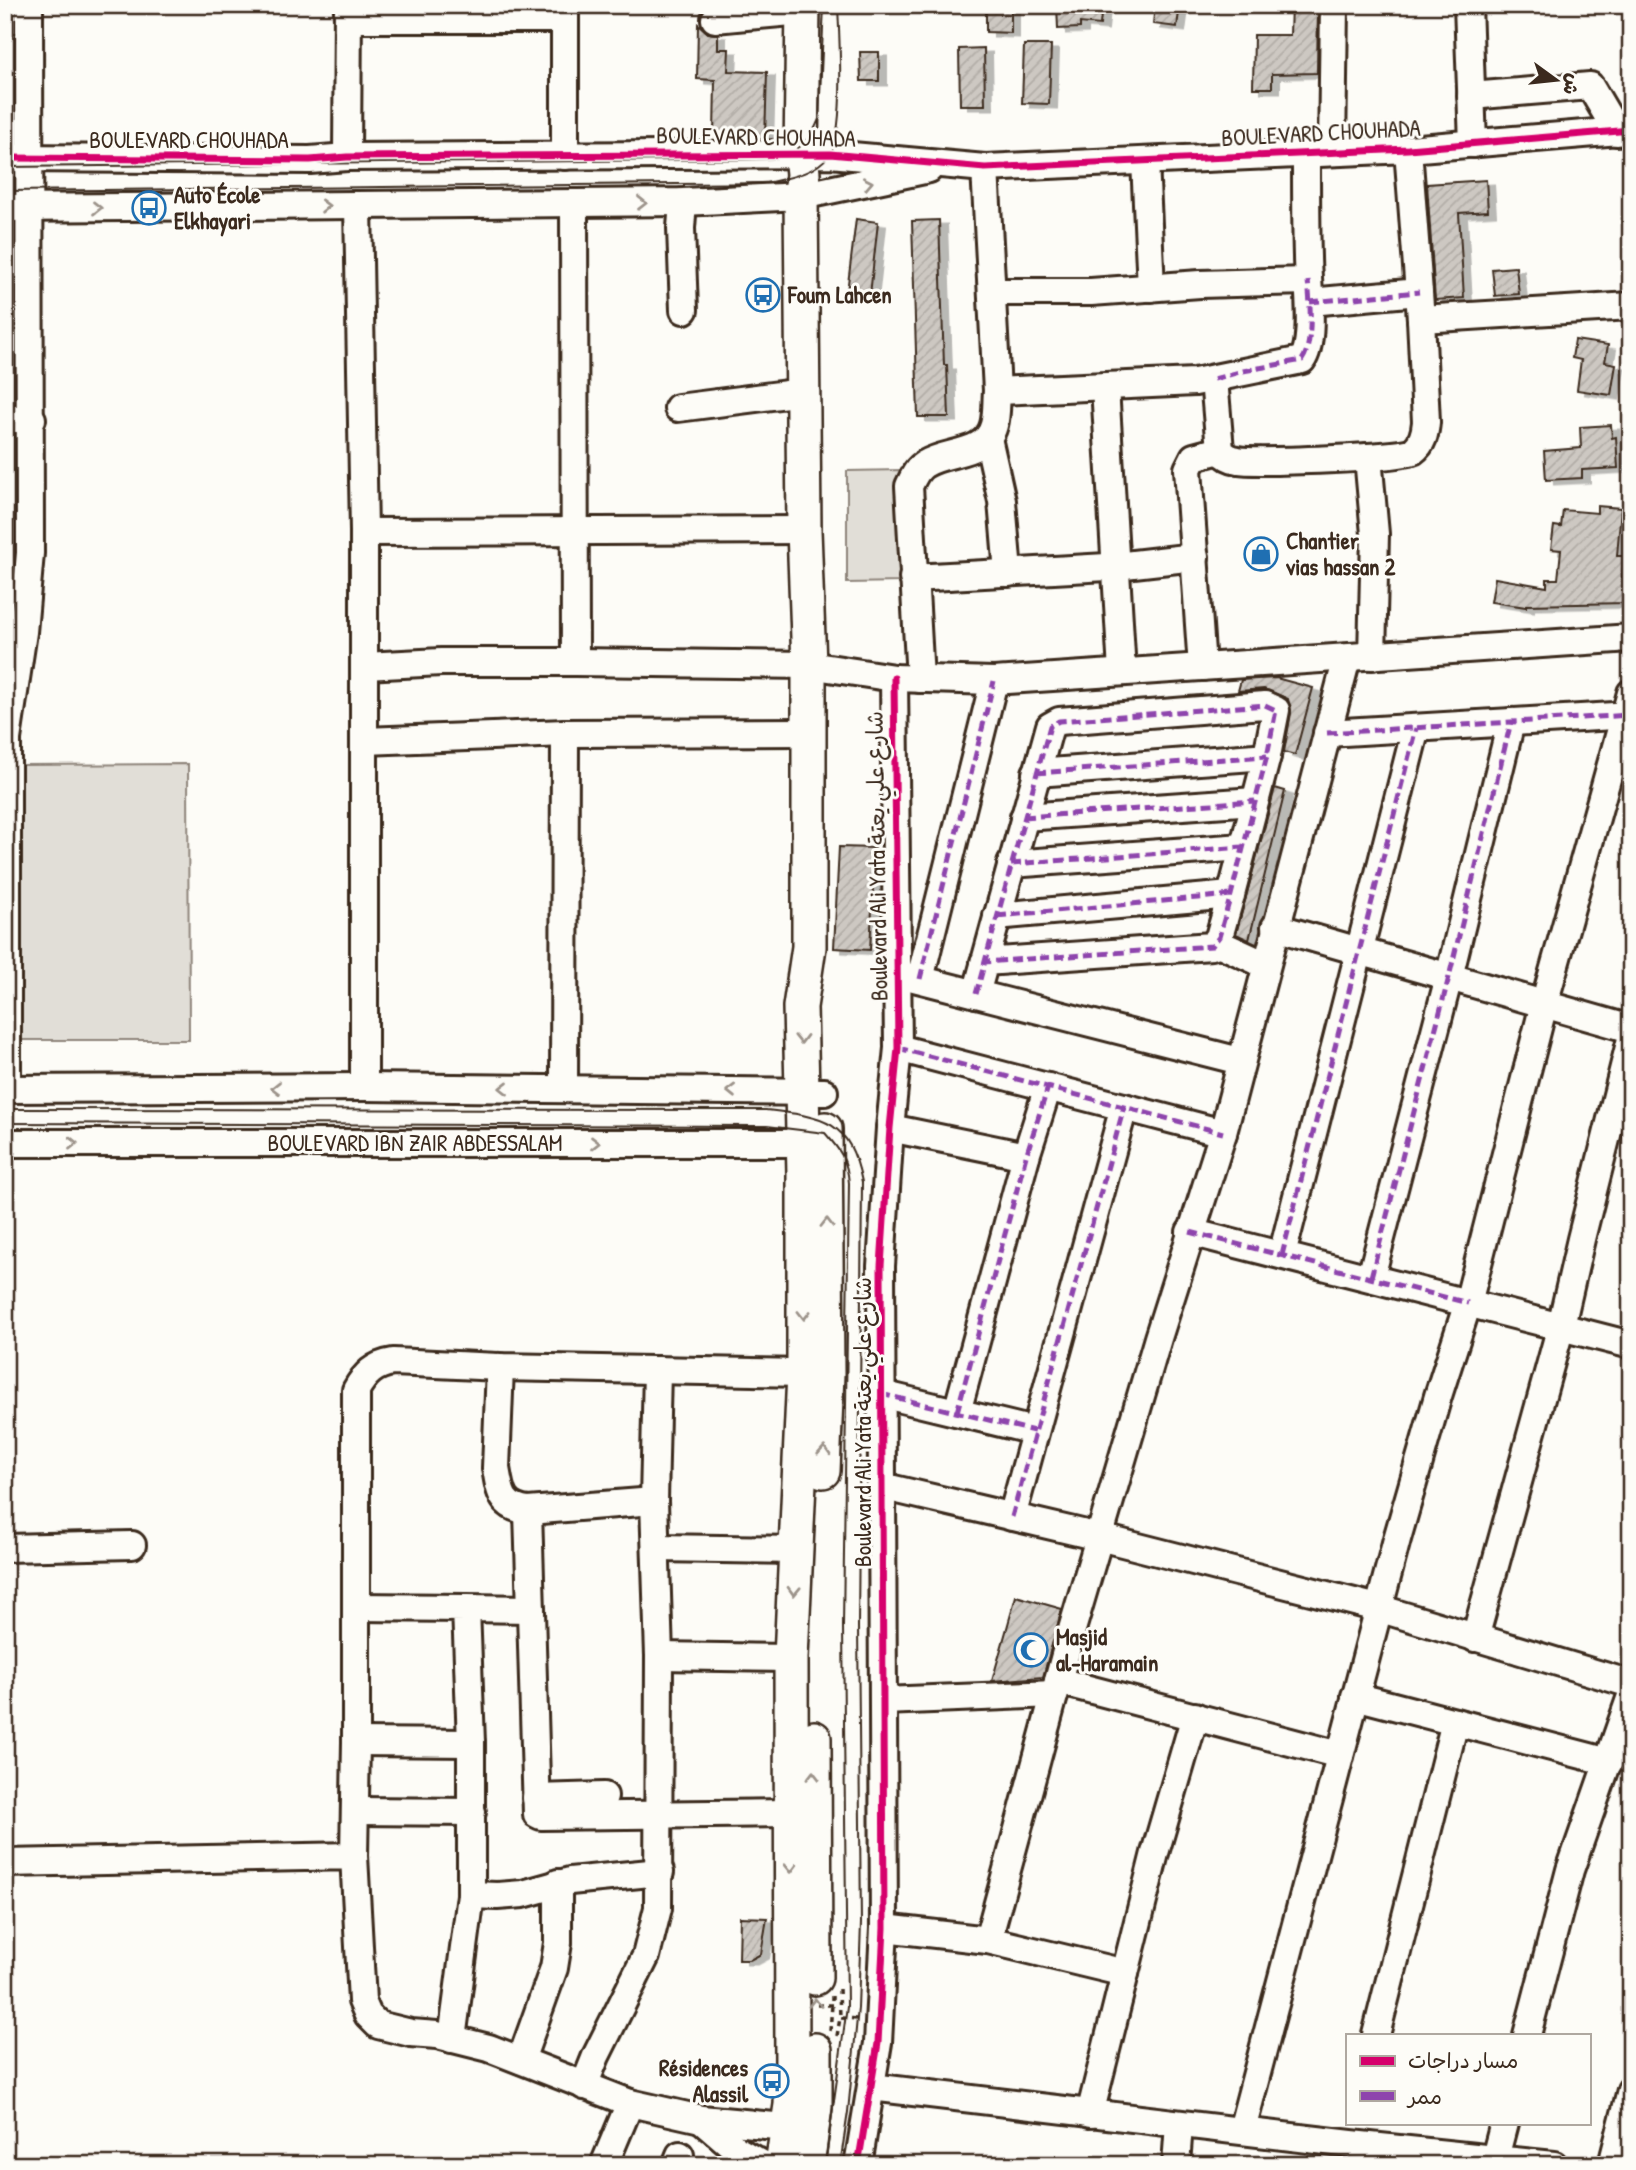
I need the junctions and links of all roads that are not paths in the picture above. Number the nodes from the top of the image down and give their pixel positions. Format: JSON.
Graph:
{"nodes":[{"id":1,"x":29,"y":5,"type":"edge"},
{"id":2,"x":1334,"y":5,"type":"edge"},
{"id":3,"x":1468,"y":5,"type":"edge"},
{"id":4,"x":803,"y":8,"type":"edge"},
{"id":5,"x":349,"y":12,"type":"edge"},
{"id":6,"x":565,"y":12,"type":"edge"},
{"id":7,"x":715,"y":19,"type":"dead end"},
{"id":8,"x":1471,"y":96,"type":"junction"},
{"id":9,"x":1624,"y":131,"type":"edge"},
{"id":10,"x":1473,"y":144,"type":"junction"},
{"id":11,"x":1408,"y":149,"type":"junction"},
{"id":12,"x":1332,"y":152,"type":"junction"},
{"id":13,"x":1306,"y":153,"type":"junction"},
{"id":14,"x":802,"y":154,"type":"junction"},
{"id":15,"x":565,"y":156,"type":"junction"},
{"id":16,"x":347,"y":157,"type":"junction"},
{"id":17,"x":17,"y":158,"type":"edge"},
{"id":18,"x":1145,"y":161,"type":"junction"},
{"id":19,"x":941,"y":166,"type":"junction"},
{"id":20,"x":985,"y":168,"type":"junction"},
{"id":21,"x":801,"y":196,"type":"junction"},
{"id":22,"x":683,"y":202,"type":"junction"},
{"id":23,"x":574,"y":203,"type":"junction"},
{"id":24,"x":358,"y":205,"type":"junction"},
{"id":25,"x":17,"y":208,"type":"edge"},
{"id":26,"x":1151,"y":288,"type":"junction"},
{"id":27,"x":1309,"y":291,"type":"junction"},
{"id":28,"x":992,"y":292,"type":"junction"},
{"id":29,"x":1419,"y":292,"type":"junction"},
{"id":30,"x":1631,"y":306,"type":"edge"},
{"id":31,"x":684,"y":310,"type":"dead end"},
{"id":32,"x":1421,"y":318,"type":"junction"},
{"id":33,"x":1214,"y":379,"type":"junction"},
{"id":34,"x":1105,"y":387,"type":"junction"},
{"id":35,"x":997,"y":391,"type":"junction"},
{"id":36,"x":803,"y":392,"type":"junction"},
{"id":37,"x":678,"y":408,"type":"dead end"},
{"id":38,"x":5,"y":419,"type":"edge"},
{"id":39,"x":32,"y":419,"type":"junction"},
{"id":40,"x":988,"y":438,"type":"junction"},
{"id":41,"x":1220,"y":450,"type":"junction"},
{"id":42,"x":1368,"y":457,"type":"junction"},
{"id":43,"x":804,"y":530,"type":"junction"},
{"id":44,"x":364,"y":532,"type":"junction"},
{"id":45,"x":576,"y":533,"type":"junction"},
{"id":46,"x":1195,"y":557,"type":"junction"},
{"id":47,"x":1116,"y":567,"type":"junction"},
{"id":48,"x":1008,"y":573,"type":"junction"},
{"id":49,"x":913,"y":578,"type":"junction"},
{"id":50,"x":14,"y":632,"type":"edge"},
{"id":51,"x":1631,"y":638,"type":"edge"},
{"id":52,"x":1360,"y":657,"type":"junction"},
{"id":53,"x":12,"y":658,"type":"edge"},
{"id":54,"x":575,"y":662,"type":"junction"},
{"id":55,"x":809,"y":665,"type":"junction"},
{"id":56,"x":365,"y":666,"type":"junction"},
{"id":57,"x":1202,"y":667,"type":"junction"},
{"id":58,"x":1122,"y":672,"type":"junction"},
{"id":59,"x":894,"y":678,"type":"junction"},
{"id":60,"x":920,"y":679,"type":"junction"},
{"id":61,"x":994,"y":681,"type":"junction"},
{"id":62,"x":1629,"y":708,"type":"edge"},
{"id":63,"x":1511,"y":722,"type":"junction"},
{"id":64,"x":1416,"y":728,"type":"junction"},
{"id":65,"x":809,"y":732,"type":"junction"},
{"id":66,"x":565,"y":733,"type":"junction"},
{"id":67,"x":1327,"y":733,"type":"junction"},
{"id":68,"x":365,"y":741,"type":"junction"},
{"id":69,"x":1267,"y":756,"type":"junction"},
{"id":70,"x":1036,"y":773,"type":"junction"},
{"id":71,"x":1255,"y":801,"type":"junction"},
{"id":72,"x":1024,"y":817,"type":"junction"},
{"id":73,"x":1243,"y":848,"type":"junction"},
{"id":74,"x":1011,"y":864,"type":"junction"},
{"id":75,"x":6,"y":892,"type":"edge"},
{"id":76,"x":1231,"y":895,"type":"junction"},
{"id":77,"x":997,"y":916,"type":"junction"},
{"id":78,"x":1275,"y":927,"type":"junction"},
{"id":79,"x":1216,"y":942,"type":"junction"},
{"id":80,"x":1359,"y":951,"type":"junction"},
{"id":81,"x":985,"y":962,"type":"junction"},
{"id":82,"x":1266,"y":965,"type":"junction"},
{"id":83,"x":909,"y":977,"type":"junction"},
{"id":84,"x":1449,"y":977,"type":"junction"},
{"id":85,"x":976,"y":994,"type":"junction"},
{"id":86,"x":1545,"y":1004,"type":"junction"},
{"id":87,"x":1631,"y":1029,"type":"edge"},
{"id":88,"x":1631,"y":1039,"type":"edge"},
{"id":89,"x":898,"y":1048,"type":"junction"},
{"id":90,"x":1240,"y":1061,"type":"junction"},
{"id":91,"x":364,"y":1087,"type":"junction"},
{"id":92,"x":1048,"y":1087,"type":"junction"},
{"id":93,"x":564,"y":1088,"type":"junction"},
{"id":94,"x":6,"y":1089,"type":"edge"},
{"id":95,"x":813,"y":1092,"type":"junction"},
{"id":96,"x":1124,"y":1107,"type":"junction"},
{"id":97,"x":1622,"y":1116,"type":"edge"},
{"id":98,"x":890,"y":1128,"type":"junction"},
{"id":99,"x":1223,"y":1133,"type":"junction"},
{"id":100,"x":5,"y":1143,"type":"edge"},
{"id":101,"x":814,"y":1143,"type":"junction"},
{"id":102,"x":1026,"y":1156,"type":"junction"},
{"id":103,"x":1190,"y":1233,"type":"junction"},
{"id":104,"x":1282,"y":1255,"type":"junction"},
{"id":105,"x":1371,"y":1278,"type":"junction"},
{"id":106,"x":1468,"y":1303,"type":"junction"},
{"id":107,"x":1561,"y":1326,"type":"junction"},
{"id":108,"x":1631,"y":1345,"type":"edge"},
{"id":109,"x":500,"y":1367,"type":"junction"},
{"id":110,"x":657,"y":1370,"type":"junction"},
{"id":111,"x":804,"y":1373,"type":"junction"},
{"id":112,"x":881,"y":1394,"type":"junction"},
{"id":113,"x":957,"y":1412,"type":"junction"},
{"id":114,"x":1034,"y":1431,"type":"junction"},
{"id":115,"x":881,"y":1486,"type":"junction"},
{"id":116,"x":654,"y":1501,"type":"junction"},
{"id":117,"x":528,"y":1511,"type":"junction"},
{"id":118,"x":1012,"y":1517,"type":"junction"},
{"id":119,"x":1099,"y":1537,"type":"junction"},
{"id":120,"x":132,"y":1545,"type":"dead end"},
{"id":121,"x":5,"y":1548,"type":"edge"},
{"id":122,"x":656,"y":1548,"type":"junction"},
{"id":123,"x":796,"y":1550,"type":"junction"},
{"id":124,"x":356,"y":1607,"type":"junction"},
{"id":125,"x":466,"y":1608,"type":"junction"},
{"id":126,"x":1378,"y":1608,"type":"junction"},
{"id":127,"x":531,"y":1609,"type":"junction"},
{"id":128,"x":1475,"y":1638,"type":"junction"},
{"id":129,"x":659,"y":1656,"type":"junction"},
{"id":130,"x":791,"y":1658,"type":"junction"},
{"id":131,"x":1631,"y":1684,"type":"edge"},
{"id":132,"x":1056,"y":1688,"type":"junction"},
{"id":133,"x":1355,"y":1696,"type":"junction"},
{"id":134,"x":1631,"y":1696,"type":"edge"},
{"id":135,"x":883,"y":1701,"type":"junction"},
{"id":136,"x":1195,"y":1716,"type":"junction"},
{"id":137,"x":1455,"y":1723,"type":"junction"},
{"id":138,"x":356,"y":1742,"type":"junction"},
{"id":139,"x":471,"y":1743,"type":"junction"},
{"id":140,"x":1340,"y":1755,"type":"junction"},
{"id":141,"x":1609,"y":1762,"type":"junction"},
{"id":142,"x":790,"y":1804,"type":"junction"},
{"id":143,"x":660,"y":1805,"type":"junction"},
{"id":144,"x":356,"y":1811,"type":"junction"},
{"id":145,"x":472,"y":1812,"type":"junction"},
{"id":146,"x":354,"y":1856,"type":"junction"},
{"id":147,"x":5,"y":1863,"type":"edge"},
{"id":148,"x":660,"y":1872,"type":"junction"},
{"id":149,"x":558,"y":1883,"type":"junction"},
{"id":150,"x":471,"y":1895,"type":"junction"},
{"id":151,"x":884,"y":1928,"type":"junction"},
{"id":152,"x":988,"y":1940,"type":"junction"},
{"id":153,"x":1125,"y":1973,"type":"junction"},
{"id":154,"x":1376,"y":2034,"type":"edge"},
{"id":155,"x":1527,"y":2034,"type":"edge"},
{"id":156,"x":452,"y":2039,"type":"junction"},
{"id":157,"x":522,"y":2060,"type":"junction"},
{"id":158,"x":584,"y":2086,"type":"junction"},
{"id":159,"x":872,"y":2087,"type":"junction"},
{"id":160,"x":1631,"y":2090,"type":"edge"},
{"id":161,"x":630,"y":2103,"type":"junction"},
{"id":162,"x":1090,"y":2114,"type":"junction"},
{"id":163,"x":701,"y":2119,"type":"junction"},
{"id":164,"x":1179,"y":2124,"type":"junction"},
{"id":165,"x":1504,"y":2124,"type":"edge"},
{"id":166,"x":800,"y":2128,"type":"junction"},
{"id":167,"x":1242,"y":2130,"type":"junction"},
{"id":168,"x":1353,"y":2133,"type":"edge"},
{"id":169,"x":1495,"y":2158,"type":"junction"},
{"id":170,"x":604,"y":2165,"type":"edge"},
{"id":171,"x":764,"y":2165,"type":"edge"},
{"id":172,"x":782,"y":2165,"type":"edge"},
{"id":173,"x":807,"y":2165,"type":"edge"},
{"id":174,"x":858,"y":2165,"type":"edge"},
{"id":175,"x":1176,"y":2165,"type":"edge"},
{"id":176,"x":1554,"y":2165,"type":"edge"},
{"id":177,"x":1612,"y":2165,"type":"edge"}],
"edges":[{"from":1,"to":17,"type":"street"},
{"from":2,"to":12,"type":"street"},
{"from":3,"to":8,"type":"street"},
{"from":4,"to":7,"type":"street"},
{"from":4,"to":14,"type":"main road","name":"Boulevard Ali Yata شارع علي يعتة"},
{"from":5,"to":6,"type":"street"},
{"from":5,"to":16,"type":"street"},
{"from":6,"to":15,"type":"street"},
{"from":8,"to":9,"type":"street"},
{"from":8,"to":10,"type":"street"},
{"from":9,"to":10,"type":"street","name":"BOULEVARD CHOUHADA"},
{"from":10,"to":11,"type":"street","name":"BOULEVARD CHOUHADA"},
{"from":11,"to":12,"type":"street","name":"BOULEVARD CHOUHADA"},
{"from":11,"to":29,"type":"street"},
{"from":12,"to":13,"type":"street","name":"BOULEVARD CHOUHADA"},
{"from":13,"to":18,"type":"street","name":"BOULEVARD CHOUHADA"},
{"from":13,"to":27,"type":"street"},
{"from":14,"to":15,"type":"street","name":"BOULEVARD CHOUHADA"},
{"from":14,"to":19,"type":"street","name":"BOULEVARD CHOUHADA"},
{"from":14,"to":21,"type":"main road","name":"Boulevard Ali Yata شارع علي يعتة"},
{"from":15,"to":16,"type":"street","name":"BOULEVARD CHOUHADA"},
{"from":16,"to":17,"type":"street","name":"BOULEVARD CHOUHADA"},
{"from":17,"to":25,"type":"street"},
{"from":18,"to":20,"type":"street","name":"BOULEVARD CHOUHADA"},
{"from":18,"to":26,"type":"street"},
{"from":19,"to":20,"type":"street","name":"BOULEVARD CHOUHADA"},
{"from":21,"to":19,"type":"street","name":"BOULEVARD CHOUHADA","one_way":true},
{"from":20,"to":28,"type":"street"},
{"from":21,"to":22,"type":"street","name":"BOULEVARD CHOUHADA"},
{"from":21,"to":36,"type":"main road","name":"Boulevard Ali Yata شارع علي يعتة"},
{"from":23,"to":22,"type":"street","name":"BOULEVARD CHOUHADA","one_way":true},
{"from":22,"to":31,"type":"street"},
{"from":23,"to":24,"type":"street","name":"BOULEVARD CHOUHADA"},
{"from":23,"to":45,"type":"street"},
{"from":25,"to":24,"type":"street","name":"BOULEVARD CHOUHADA","one_way":true},
{"from":24,"to":44,"type":"street"},
{"from":25,"to":39,"type":"street"},
{"from":26,"to":27,"type":"street"},
{"from":26,"to":28,"type":"street"},
{"from":27,"to":29,"type":"street"},
{"from":27,"to":33,"type":"street"},
{"from":28,"to":35,"type":"street"},
{"from":29,"to":32,"type":"street"},
{"from":30,"to":32,"type":"street"},
{"from":32,"to":42,"type":"street"},
{"from":33,"to":34,"type":"street"},
{"from":33,"to":41,"type":"street"},
{"from":34,"to":35,"type":"street"},
{"from":34,"to":47,"type":"street"},
{"from":35,"to":40,"type":"street"},
{"from":36,"to":37,"type":"street"},
{"from":36,"to":43,"type":"main road","name":"Boulevard Ali Yata شارع علي يعتة"},
{"from":38,"to":39,"type":"street"},
{"from":39,"to":50,"type":"street"},
{"from":40,"to":48,"type":"street"},
{"from":40,"to":49,"type":"street"},
{"from":41,"to":42,"type":"street"},
{"from":41,"to":46,"type":"street"},
{"from":42,"to":52,"type":"street"},
{"from":43,"to":45,"type":"street"},
{"from":43,"to":55,"type":"main road","name":"Boulevard Ali Yata شارع علي يعتة"},
{"from":44,"to":45,"type":"street"},
{"from":44,"to":56,"type":"street"},
{"from":45,"to":54,"type":"street"},
{"from":46,"to":47,"type":"street"},
{"from":46,"to":57,"type":"street"},
{"from":47,"to":48,"type":"street"},
{"from":47,"to":58,"type":"street"},
{"from":48,"to":49,"type":"street"},
{"from":49,"to":60,"type":"street"},
{"from":50,"to":53,"type":"street"},
{"from":51,"to":52,"type":"street"},
{"from":52,"to":57,"type":"street"},
{"from":52,"to":67,"type":"street"},
{"from":53,"to":75,"type":"street"},
{"from":54,"to":55,"type":"street"},
{"from":54,"to":56,"type":"street"},
{"from":55,"to":59,"type":"street"},
{"from":55,"to":65,"type":"main road","name":"Boulevard Ali Yata شارع علي يعتة"},
{"from":56,"to":68,"type":"street"},
{"from":57,"to":58,"type":"street"},
{"from":58,"to":61,"type":"street"},
{"from":59,"to":60,"type":"street"},
{"from":59,"to":83,"type":"street","name":"Boulevard Ali Yata شارع علي يعتة"},
{"from":60,"to":61,"type":"street"},
{"from":61,"to":83,"type":"street"},
{"from":62,"to":63,"type":"street"},
{"from":62,"to":86,"type":"street"},
{"from":63,"to":64,"type":"street"},
{"from":63,"to":84,"type":"street"},
{"from":64,"to":67,"type":"street"},
{"from":64,"to":80,"type":"street"},
{"from":65,"to":66,"type":"street"},
{"from":65,"to":95,"type":"main road","name":"Boulevard Ali Yata شارع علي يعتة"},
{"from":66,"to":68,"type":"street"},
{"from":66,"to":93,"type":"street"},
{"from":67,"to":78,"type":"street"},
{"from":68,"to":91,"type":"street"},
{"from":69,"to":70,"type":"street"},
{"from":69,"to":70,"type":"street"},
{"from":69,"to":71,"type":"street"},
{"from":70,"to":72,"type":"street"},
{"from":71,"to":72,"type":"street"},
{"from":71,"to":73,"type":"street"},
{"from":72,"to":74,"type":"street"},
{"from":73,"to":74,"type":"street"},
{"from":73,"to":76,"type":"street"},
{"from":74,"to":77,"type":"street"},
{"from":75,"to":94,"type":"street"},
{"from":76,"to":77,"type":"street"},
{"from":76,"to":79,"type":"street"},
{"from":77,"to":81,"type":"street"},
{"from":78,"to":80,"type":"street"},
{"from":78,"to":82,"type":"street"},
{"from":79,"to":81,"type":"street"},
{"from":79,"to":82,"type":"street"},
{"from":80,"to":84,"type":"street"},
{"from":80,"to":104,"type":"street"},
{"from":81,"to":85,"type":"street"},
{"from":82,"to":90,"type":"street"},
{"from":83,"to":85,"type":"street"},
{"from":83,"to":89,"type":"street","name":"Boulevard Ali Yata شارع علي يعتة"},
{"from":84,"to":86,"type":"street"},
{"from":84,"to":105,"type":"street"},
{"from":85,"to":90,"type":"street"},
{"from":86,"to":87,"type":"street"},
{"from":86,"to":106,"type":"street"},
{"from":88,"to":97,"type":"street"},
{"from":89,"to":92,"type":"street"},
{"from":89,"to":98,"type":"street","name":"Boulevard Ali Yata شارع علي يعتة"},
{"from":90,"to":99,"type":"street"},
{"from":93,"to":91,"type":"street","one_way":true},
{"from":91,"to":94,"type":"street","one_way":true},
{"from":92,"to":96,"type":"street"},
{"from":92,"to":102,"type":"street"},
{"from":95,"to":93,"type":"street","one_way":true},
{"from":95,"to":101,"type":"main road","name":"Boulevard Ali Yata شارع علي يعتة"},
{"from":96,"to":99,"type":"street"},
{"from":96,"to":114,"type":"street"},
{"from":97,"to":107,"type":"street"},
{"from":98,"to":102,"type":"street"},
{"from":98,"to":112,"type":"street","name":"Boulevard Ali Yata شارع علي يعتة"},
{"from":99,"to":103,"type":"street"},
{"from":100,"to":101,"type":"street","name":"BOULEVARD IBN ZAIR ABDESSALAM","one_way":true},
{"from":101,"to":111,"type":"main road","name":"Boulevard Ali Yata شارع علي يعتة","one_way":true},
{"from":166,"to":101,"type":"main road","name":"Boulevard Ali Yata شارع علي يعتة","one_way":true},
{"from":102,"to":113,"type":"street"},
{"from":103,"to":104,"type":"street"},
{"from":103,"to":119,"type":"street"},
{"from":104,"to":105,"type":"street"},
{"from":105,"to":106,"type":"street"},
{"from":106,"to":107,"type":"street"},
{"from":106,"to":126,"type":"street"},
{"from":107,"to":108,"type":"street"},
{"from":107,"to":128,"type":"street"},
{"from":109,"to":110,"type":"street"},
{"from":109,"to":117,"type":"street"},
{"from":109,"to":124,"type":"street"},
{"from":110,"to":111,"type":"street"},
{"from":110,"to":116,"type":"street"},
{"from":111,"to":123,"type":"main road","name":"Boulevard Ali Yata شارع علي يعتة"},
{"from":112,"to":113,"type":"street"},
{"from":112,"to":115,"type":"street","name":"Boulevard Ali Yata شارع علي يعتة"},
{"from":113,"to":114,"type":"street"},
{"from":114,"to":118,"type":"street"},
{"from":115,"to":118,"type":"street"},
{"from":115,"to":135,"type":"street","name":"Boulevard Ali Yata شارع علي يعتة"},
{"from":116,"to":117,"type":"street"},
{"from":116,"to":122,"type":"street"},
{"from":117,"to":127,"type":"street"},
{"from":118,"to":119,"type":"street"},
{"from":119,"to":126,"type":"street"},
{"from":119,"to":132,"type":"street"},
{"from":120,"to":121,"type":"street"},
{"from":122,"to":123,"type":"street"},
{"from":122,"to":129,"type":"street"},
{"from":123,"to":130,"type":"main road","name":"Boulevard Ali Yata شارع علي يعتة","one_way":true},
{"from":124,"to":125,"type":"street"},
{"from":124,"to":138,"type":"street"},
{"from":125,"to":127,"type":"street"},
{"from":125,"to":139,"type":"street"},
{"from":126,"to":128,"type":"street"},
{"from":126,"to":133,"type":"street"},
{"from":127,"to":143,"type":"street"},
{"from":128,"to":131,"type":"street"},
{"from":129,"to":130,"type":"street"},
{"from":129,"to":143,"type":"street"},
{"from":130,"to":142,"type":"main road","name":"Boulevard Ali Yata شارع علي يعتة"},
{"from":132,"to":135,"type":"street"},
{"from":132,"to":136,"type":"street"},
{"from":132,"to":152,"type":"street"},
{"from":133,"to":137,"type":"street"},
{"from":133,"to":140,"type":"street"},
{"from":134,"to":141,"type":"street"},
{"from":135,"to":151,"type":"street","name":"Boulevard Ali Yata شارع علي يعتة"},
{"from":136,"to":140,"type":"street"},
{"from":136,"to":153,"type":"street"},
{"from":137,"to":141,"type":"street"},
{"from":137,"to":154,"type":"street"},
{"from":138,"to":139,"type":"street"},
{"from":138,"to":144,"type":"street"},
{"from":139,"to":145,"type":"street"},
{"from":140,"to":167,"type":"street"},
{"from":141,"to":155,"type":"street"},
{"from":142,"to":143,"type":"street"},
{"from":142,"to":166,"type":"main road","name":"Boulevard Ali Yata شارع علي يعتة","one_way":true},
{"from":143,"to":148,"type":"street"},
{"from":144,"to":145,"type":"street"},
{"from":144,"to":146,"type":"street"},
{"from":145,"to":150,"type":"street"},
{"from":146,"to":147,"type":"street"},
{"from":146,"to":156,"type":"street"},
{"from":148,"to":149,"type":"street"},
{"from":148,"to":158,"type":"street"},
{"from":149,"to":150,"type":"street"},
{"from":149,"to":157,"type":"street"},
{"from":150,"to":156,"type":"street"},
{"from":151,"to":152,"type":"street"},
{"from":151,"to":159,"type":"street","name":"Boulevard Ali Yata شارع علي يعتة"},
{"from":152,"to":153,"type":"street"},
{"from":153,"to":162,"type":"street"},
{"from":156,"to":157,"type":"street"},
{"from":157,"to":158,"type":"street"},
{"from":158,"to":161,"type":"street"},
{"from":159,"to":162,"type":"street"},
{"from":159,"to":174,"type":"street","name":"Boulevard Ali Yata شارع علي يعتة"},
{"from":160,"to":177,"type":"street"},
{"from":161,"to":163,"type":"street"},
{"from":161,"to":170,"type":"street"},
{"from":162,"to":164,"type":"street"},
{"from":163,"to":166,"type":"street"},
{"from":163,"to":171,"type":"street"},
{"from":164,"to":167,"type":"street"},
{"from":164,"to":175,"type":"street"},
{"from":165,"to":169,"type":"street"},
{"from":166,"to":172,"type":"main road","name":"Boulevard Ali Yata شارع علي يعتة"},
{"from":166,"to":173,"type":"main road","name":"Boulevard Ali Yata شارع علي يعتة"},
{"from":167,"to":168,"type":"street"},
{"from":168,"to":169,"type":"street"},
{"from":169,"to":176,"type":"street"}]}
